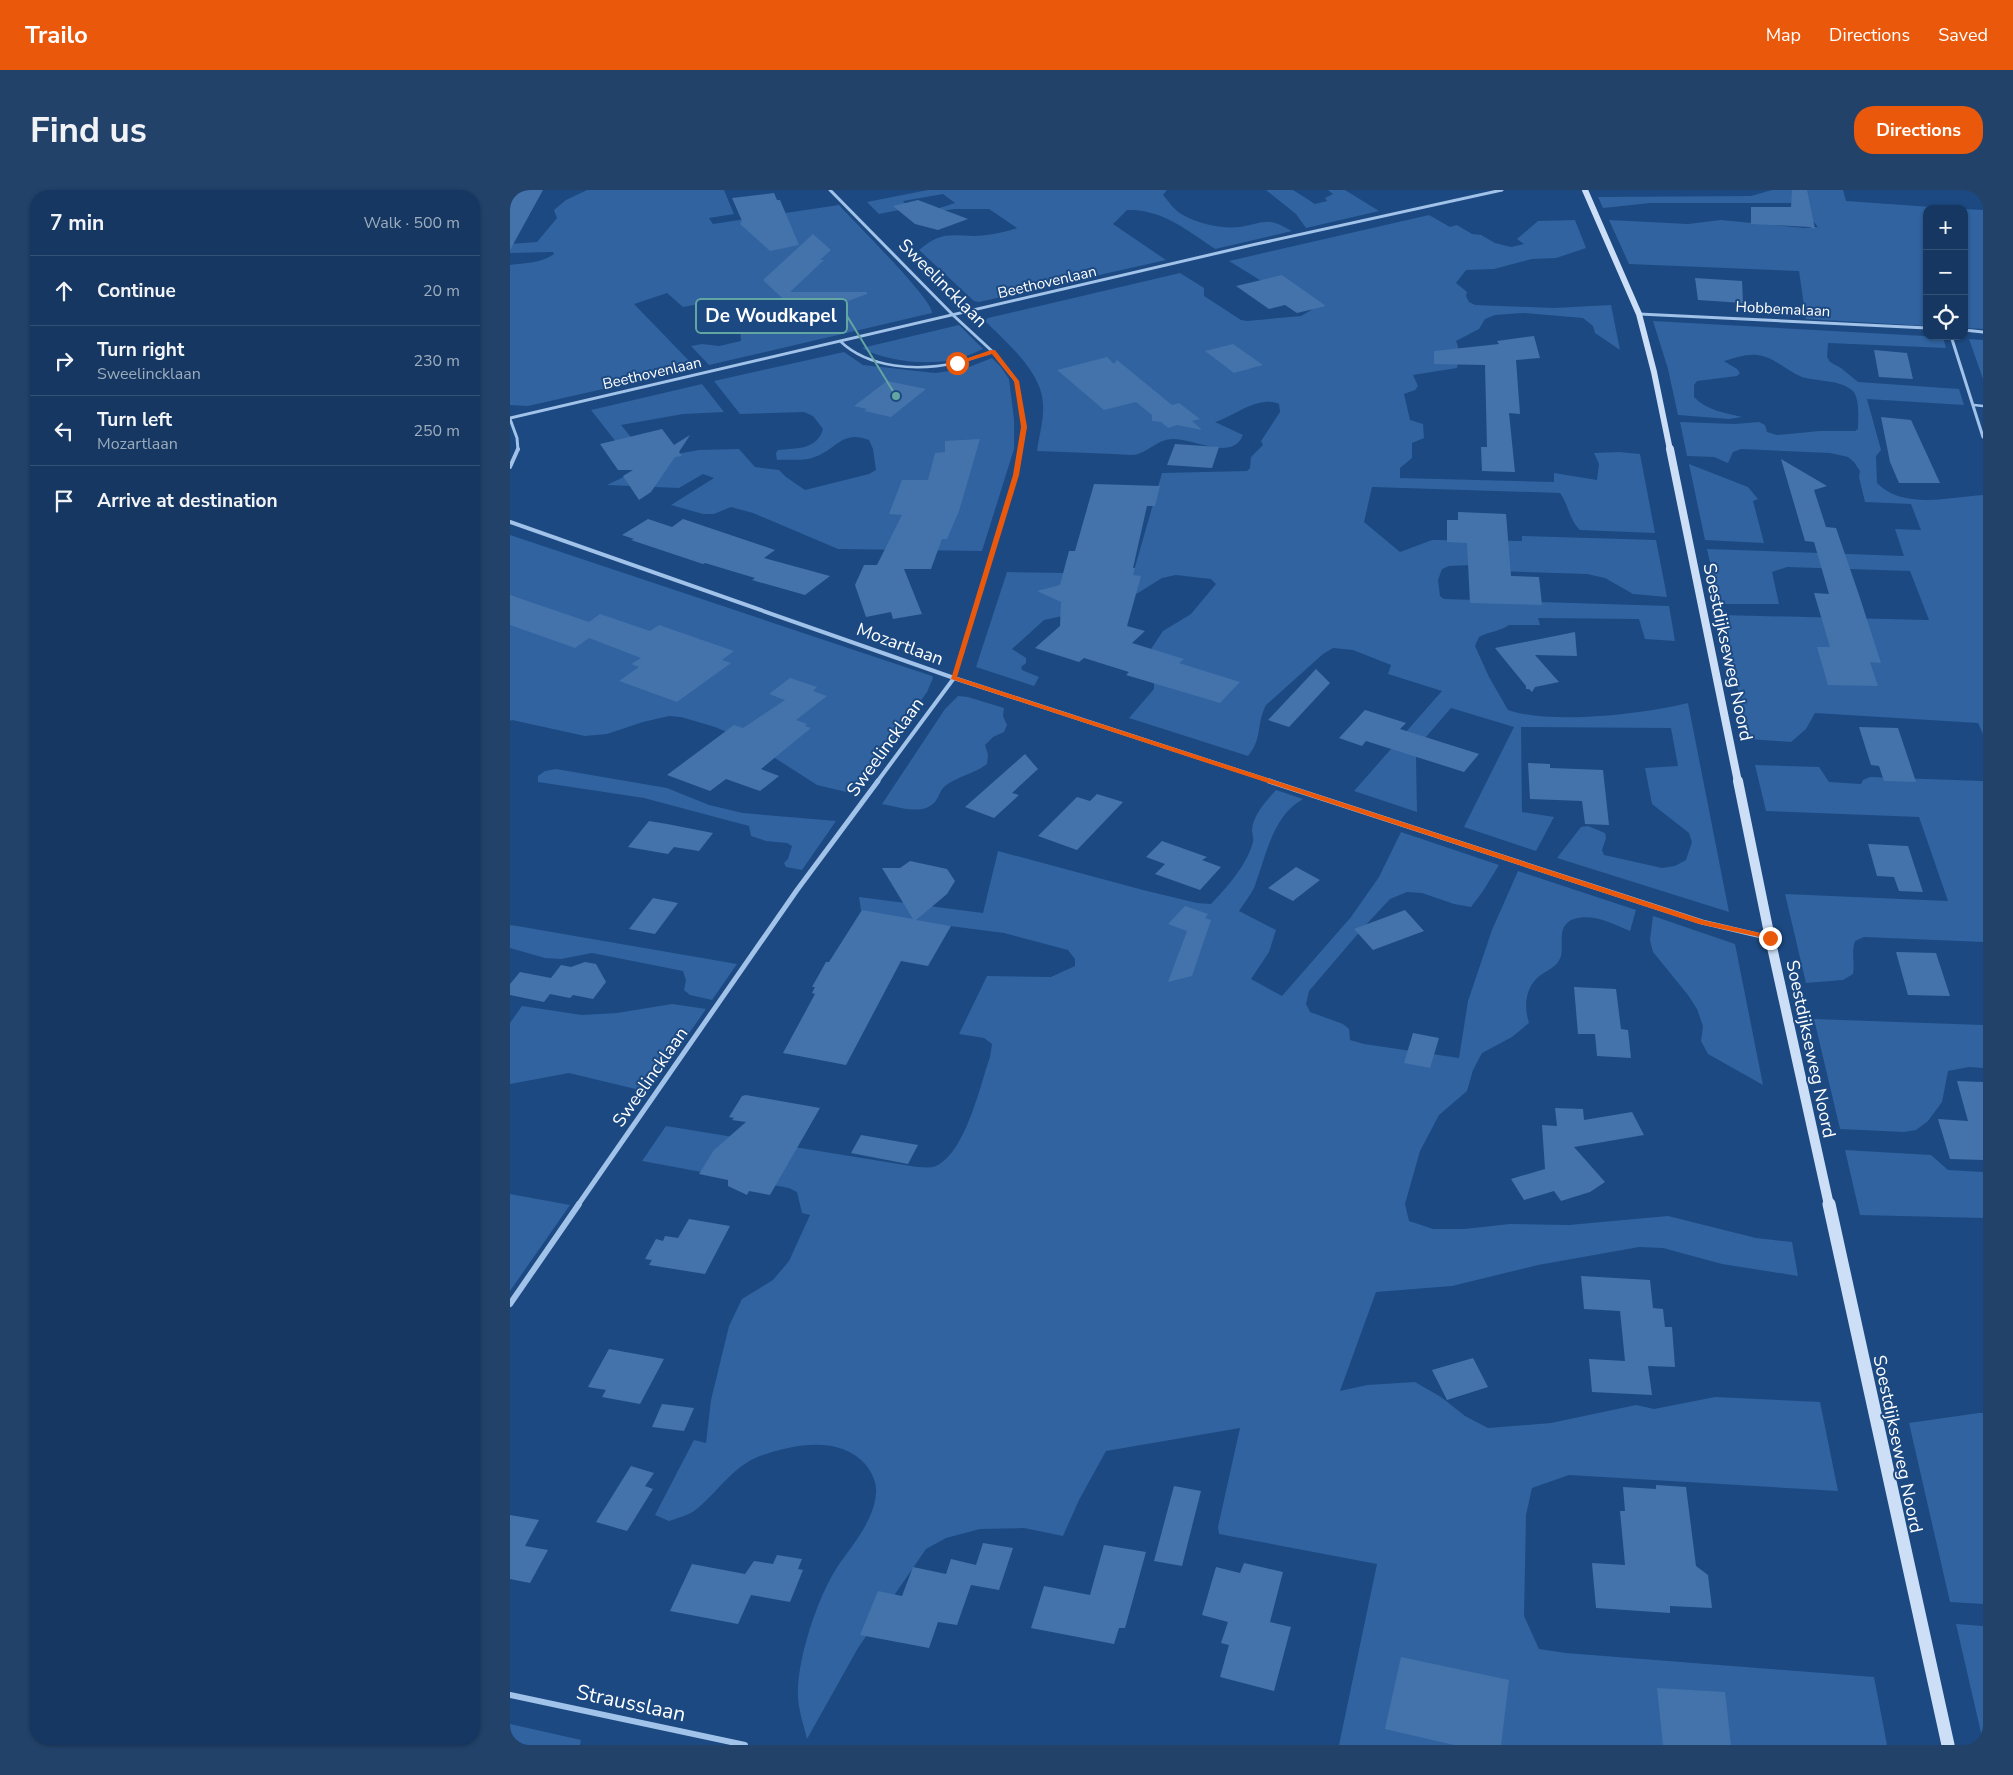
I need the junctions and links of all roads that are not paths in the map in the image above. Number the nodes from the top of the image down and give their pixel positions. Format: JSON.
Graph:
{"nodes":[{"id":1,"x":830,"y":190,"type":"edge"},
{"id":2,"x":1502,"y":190,"type":"edge"},
{"id":3,"x":1585,"y":190,"type":"edge"},
{"id":4,"x":1639,"y":314,"type":"junction"},
{"id":5,"x":954,"y":316,"type":"junction"},
{"id":6,"x":1923,"y":328,"type":"edge"},
{"id":7,"x":1968,"y":330,"type":"edge"},
{"id":8,"x":1983,"y":332,"type":"edge"},
{"id":9,"x":1952,"y":340,"type":"edge"},
{"id":10,"x":840,"y":341,"type":"junction"},
{"id":11,"x":993,"y":352,"type":"junction"},
{"id":12,"x":1974,"y":405,"type":"junction"},
{"id":13,"x":1983,"y":406,"type":"edge"},
{"id":14,"x":510,"y":418,"type":"edge"},
{"id":15,"x":1983,"y":437,"type":"edge"},
{"id":16,"x":510,"y":468,"type":"edge"},
{"id":17,"x":510,"y":522,"type":"edge"},
{"id":18,"x":954,"y":678,"type":"junction"},
{"id":19,"x":1770,"y":938,"type":"junction"},
{"id":20,"x":510,"y":1304,"type":"edge"},
{"id":21,"x":510,"y":1695,"type":"edge"},
{"id":22,"x":745,"y":1745,"type":"edge"},
{"id":23,"x":1948,"y":1745,"type":"edge"}],
"edges":[{"from":1,"to":5,"type":"street","name":"Sweelincklaan"},
{"from":2,"to":5,"type":"street","name":"Beethovenlaan"},
{"from":3,"to":4,"type":"main road","name":"Soestdijkseweg Noord"},
{"from":4,"to":6,"type":"street","name":"Hobbemalaan"},
{"from":4,"to":19,"type":"main road","name":"Soestdijkseweg Noord"},
{"from":5,"to":10,"type":"street","name":"Beethovenlaan"},
{"from":5,"to":11,"type":"street","name":"Sweelincklaan"},
{"from":7,"to":8,"type":"street"},
{"from":9,"to":12,"type":"street"},
{"from":10,"to":11,"type":"lane"},
{"from":10,"to":14,"type":"street","name":"Beethovenlaan"},
{"from":11,"to":18,"type":"street","name":"Sweelincklaan"},
{"from":12,"to":13,"type":"lane"},
{"from":12,"to":15,"type":"street"},
{"from":14,"to":16,"type":"street"},
{"from":17,"to":18,"type":"street","name":"Mozartlaan"},
{"from":18,"to":19,"type":"street","name":"Mozartlaan"},
{"from":18,"to":20,"type":"street","name":"Sweelincklaan"},
{"from":19,"to":23,"type":"main road","name":"Soestdijkseweg Noord"},
{"from":21,"to":22,"type":"street","name":"Strausslaan"}]}
